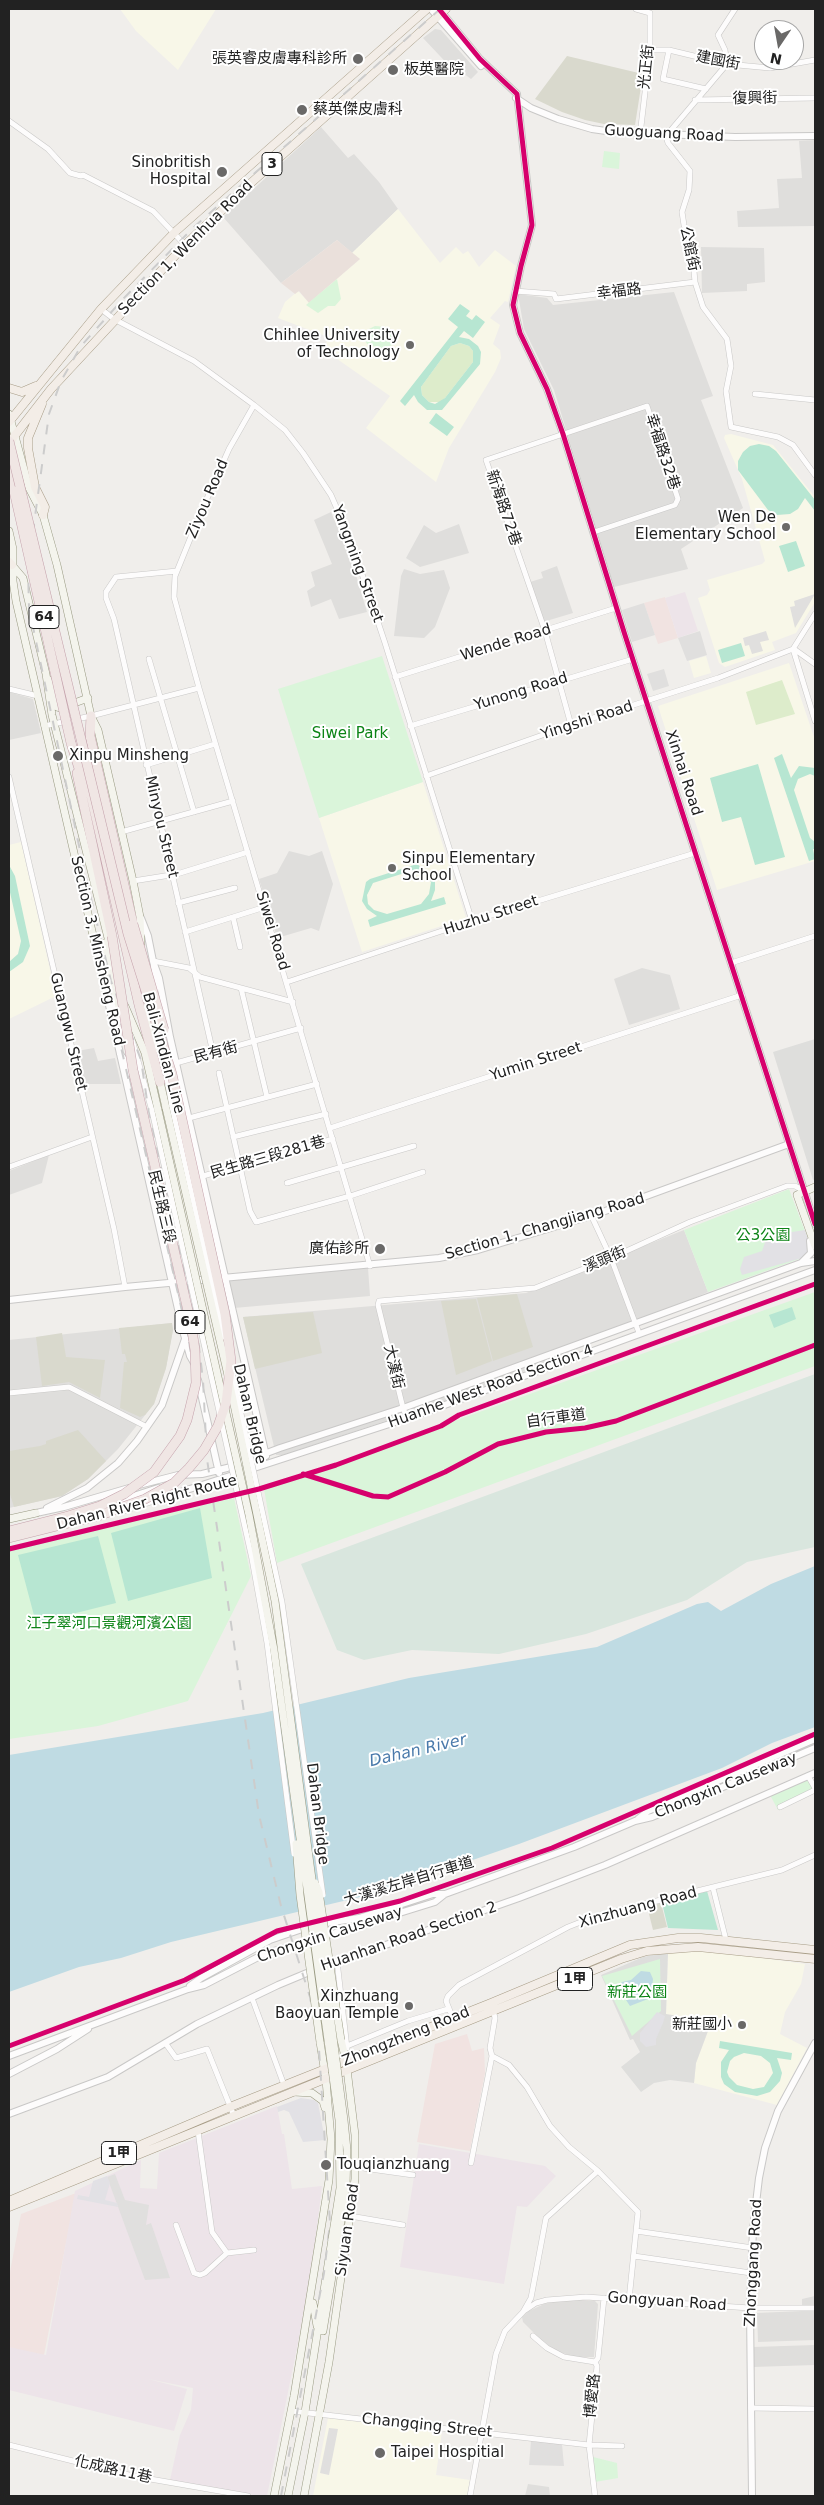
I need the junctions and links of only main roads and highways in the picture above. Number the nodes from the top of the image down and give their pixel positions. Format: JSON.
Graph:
{"nodes":[{"id":1,"x":427,"y":9,"type":"edge"},
{"id":2,"x":441,"y":12,"type":"edge"},
{"id":3,"x":38,"y":385,"type":"junction"},
{"id":4,"x":9,"y":388,"type":"edge"},
{"id":5,"x":44,"y":398,"type":"junction"},
{"id":6,"x":9,"y":419,"type":"edge"},
{"id":7,"x":11,"y":439,"type":"edge"},
{"id":8,"x":9,"y":469,"type":"edge"},
{"id":9,"x":43,"y":515,"type":"junction"},
{"id":10,"x":9,"y":531,"type":"edge"},
{"id":11,"x":10,"y":563,"type":"edge"},
{"id":12,"x":46,"y":674,"type":"junction"},
{"id":13,"x":88,"y":698,"type":"junction"},
{"id":14,"x":91,"y":716,"type":"junction"},
{"id":15,"x":81,"y":741,"type":"junction"},
{"id":16,"x":71,"y":743,"type":"junction"},
{"id":17,"x":66,"y":819,"type":"junction"},
{"id":18,"x":84,"y":842,"type":"junction"},
{"id":19,"x":120,"y":934,"type":"junction"},
{"id":20,"x":106,"y":992,"type":"road end"},
{"id":21,"x":148,"y":1065,"type":"junction"},
{"id":22,"x":172,"y":1074,"type":"junction"},
{"id":23,"x":160,"y":1082,"type":"junction"},
{"id":24,"x":162,"y":1109,"type":"junction"},
{"id":25,"x":815,"y":1187,"type":"edge"},
{"id":26,"x":815,"y":1246,"type":"edge"},
{"id":27,"x":36,"y":1513,"type":"road end"},
{"id":28,"x":69,"y":1517,"type":"junction"},
{"id":29,"x":9,"y":1519,"type":"edge"},
{"id":30,"x":9,"y":1526,"type":"edge"},
{"id":31,"x":9,"y":1532,"type":"edge"},
{"id":32,"x":9,"y":1539,"type":"edge"},
{"id":33,"x":295,"y":1813,"type":"junction"},
{"id":34,"x":312,"y":1876,"type":"junction"},
{"id":35,"x":815,"y":1950,"type":"edge"},
{"id":36,"x":815,"y":1959,"type":"edge"},
{"id":37,"x":454,"y":2023,"type":"junction"},
{"id":38,"x":346,"y":2061,"type":"junction"},
{"id":39,"x":324,"y":2069,"type":"junction"},
{"id":40,"x":347,"y":2071,"type":"junction"},
{"id":41,"x":326,"y":2080,"type":"junction"},
{"id":42,"x":294,"y":2092,"type":"junction"},
{"id":43,"x":353,"y":2113,"type":"junction"},
{"id":44,"x":329,"y":2118,"type":"junction"},
{"id":45,"x":355,"y":2136,"type":"junction"},
{"id":46,"x":331,"y":2140,"type":"junction"},
{"id":47,"x":330,"y":2149,"type":"junction"},
{"id":48,"x":9,"y":2201,"type":"edge"},
{"id":49,"x":9,"y":2207,"type":"edge"},
{"id":50,"x":335,"y":2239,"type":"junction"},
{"id":51,"x":343,"y":2266,"type":"junction"},
{"id":52,"x":312,"y":2295,"type":"junction"},
{"id":53,"x":326,"y":2314,"type":"junction"},
{"id":54,"x":318,"y":2334,"type":"junction"},
{"id":55,"x":307,"y":2412,"type":"junction"},
{"id":56,"x":274,"y":2496,"type":"edge"},
{"id":57,"x":288,"y":2496,"type":"edge"},
{"id":58,"x":292,"y":2496,"type":"edge"},
{"id":59,"x":304,"y":2496,"type":"edge"}],
"edges":[{"from":1,"to":3,"type":"main road","name":"Section 1, Wenhua Road","number":"3"},
{"from":2,"to":5,"type":"main road","name":"Section 1, Wenhua Road","number":"3"},
{"from":3,"to":4,"type":"main road"},
{"from":3,"to":6,"type":"main road","name":"Section 1, Wenhua Road","number":"3"},
{"from":5,"to":7,"type":"main road","name":"Section 1, Wenhua Road","number":"3"},
{"from":5,"to":9,"type":"main road"},
{"from":6,"to":7,"type":"main road"},
{"from":7,"to":9,"type":"main road"},
{"from":7,"to":15,"type":"highway","name":"Bali-Xindian Line","number":"64","bridge":true},
{"from":8,"to":16,"type":"highway","name":"Bali-Xindian Line","number":"64","bridge":true},
{"from":9,"to":13,"type":"main road"},
{"from":10,"to":11,"type":"main road","name":"Section 3, Minsheng Road"},
{"from":11,"to":12,"type":"main road","name":"Section 3, Minsheng Road"},
{"from":11,"to":17,"type":"main road","name":"Section 3, Minsheng Road"},
{"from":12,"to":13,"type":"main road"},
{"from":12,"to":18,"type":"main road","name":"Section 3, Minsheng Road"},
{"from":13,"to":14,"type":"main road"},
{"from":14,"to":22,"type":"highway","bridge":true},
{"from":14,"to":23,"type":"main road"},
{"from":15,"to":19,"type":"highway","bridge":true},
{"from":15,"to":22,"type":"highway","name":"Bali-Xindian Line","number":"64","bridge":true},
{"from":16,"to":19,"type":"highway"},
{"from":16,"to":28,"type":"highway","name":"Bali-Xindian Line","number":"64","bridge":true},
{"from":17,"to":18,"type":"main road"},
{"from":17,"to":20,"type":"main road","name":"Section 3, Minsheng Road"},
{"from":18,"to":21,"type":"main road","name":"Section 3, Minsheng Road"},
{"from":19,"to":21,"type":"highway"},
{"from":19,"to":23,"type":"highway"},
{"from":21,"to":24,"type":"main road","name":"Section 3, Minsheng Road"},
{"from":22,"to":32,"type":"highway","name":"Bali-Xindian Line","number":"64","bridge":true},
{"from":23,"to":24,"type":"main road"},
{"from":24,"to":33,"type":"main road","name":"Dahan Bridge","bridge":true},
{"from":24,"to":34,"type":"main road","name":"Dahan Bridge","bridge":true},
{"from":25,"to":26,"type":"main road"},
{"from":27,"to":29,"type":"main road","name":"Huanhe West Road Section 4"},
{"from":28,"to":30,"type":"highway"},
{"from":28,"to":31,"type":"highway","name":"Bali-Xindian Line","number":"64"},
{"from":33,"to":39,"type":"main road","bridge":true},
{"from":33,"to":50,"type":"main road","name":"Dahan Bridge","bridge":true},
{"from":34,"to":38,"type":"main road","bridge":true},
{"from":34,"to":50,"type":"main road","name":"Dahan Bridge","bridge":true},
{"from":35,"to":37,"type":"main road","name":"Zhongzheng Road","number":"1甲"},
{"from":36,"to":37,"type":"main road","name":"Zhongzheng Road","number":"1甲"},
{"from":37,"to":38,"type":"main road","name":"Zhongzheng Road","number":"1甲"},
{"from":37,"to":40,"type":"main road","name":"Zhongzheng Road","number":"1甲"},
{"from":38,"to":39,"type":"main road","name":"Zhongzheng Road","number":"1甲"},
{"from":38,"to":40,"type":"main road","name":"Siyuan Road"},
{"from":39,"to":41,"type":"main road","name":"Siyuan Road"},
{"from":39,"to":48,"type":"main road","name":"Zhongzheng Road","number":"1甲"},
{"from":40,"to":41,"type":"main road","name":"Zhongzheng Road","number":"1甲"},
{"from":40,"to":43,"type":"main road","name":"Siyuan Road"},
{"from":41,"to":42,"type":"main road","name":"Zhongzheng Road","number":"1甲"},
{"from":41,"to":44,"type":"main road","name":"Siyuan Road"},
{"from":42,"to":47,"type":"main road"},
{"from":42,"to":49,"type":"main road","name":"Zhongzheng Road","number":"1甲"},
{"from":43,"to":44,"type":"main road"},
{"from":43,"to":45,"type":"main road","name":"Siyuan Road"},
{"from":44,"to":46,"type":"main road","name":"Siyuan Road"},
{"from":45,"to":46,"type":"main road"},
{"from":45,"to":51,"type":"main road","name":"Siyuan Road"},
{"from":46,"to":47,"type":"main road","name":"Siyuan Road"},
{"from":47,"to":52,"type":"main road","name":"Siyuan Road"},
{"from":50,"to":53,"type":"main road","name":"Siyuan Road"},
{"from":50,"to":54,"type":"main road","name":"Siyuan Road"},
{"from":51,"to":53,"type":"main road"},
{"from":51,"to":59,"type":"main road","name":"Siyuan Road"},
{"from":52,"to":54,"type":"main road"},
{"from":52,"to":56,"type":"main road","name":"Siyuan Road"},
{"from":53,"to":55,"type":"main road","name":"Siyuan Road"},
{"from":54,"to":55,"type":"main road","name":"Siyuan Road"},
{"from":55,"to":57,"type":"main road","name":"Siyuan Road"},
{"from":55,"to":58,"type":"main road","name":"Siyuan Road"}]}
